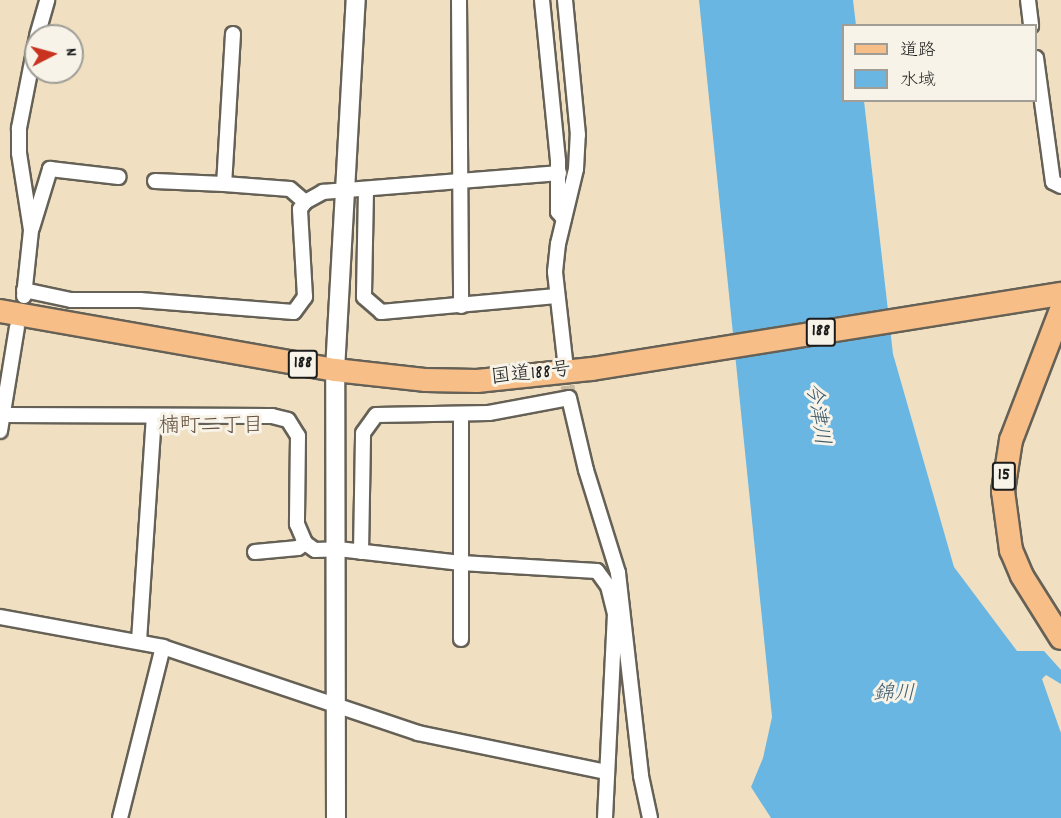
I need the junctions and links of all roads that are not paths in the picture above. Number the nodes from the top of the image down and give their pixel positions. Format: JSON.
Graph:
{"nodes":[{"id":1,"x":47,"y":0,"type":"edge"},
{"id":2,"x":356,"y":0,"type":"edge"},
{"id":3,"x":459,"y":0,"type":"edge"},
{"id":4,"x":542,"y":0,"type":"edge"},
{"id":5,"x":565,"y":0,"type":"edge"},
{"id":6,"x":1028,"y":0,"type":"edge"},
{"id":7,"x":40,"y":24,"type":"edge"},
{"id":8,"x":1031,"y":24,"type":"edge"},
{"id":9,"x":233,"y":34,"type":"dead end"},
{"id":10,"x":1037,"y":72,"type":"edge"},
{"id":11,"x":28,"y":84,"type":"edge"},
{"id":12,"x":559,"y":173,"type":"junction"},
{"id":13,"x":119,"y":177,"type":"dead end"},
{"id":14,"x":460,"y":180,"type":"junction"},
{"id":15,"x":155,"y":181,"type":"dead end"},
{"id":16,"x":224,"y":184,"type":"junction"},
{"id":17,"x":1061,"y":186,"type":"edge"},
{"id":18,"x":366,"y":190,"type":"junction"},
{"id":19,"x":342,"y":191,"type":"junction"},
{"id":20,"x":304,"y":201,"type":"junction"},
{"id":21,"x":564,"y":219,"type":"junction"},
{"id":22,"x":31,"y":230,"type":"junction"},
{"id":23,"x":1061,"y":294,"type":"edge"},
{"id":24,"x":556,"y":296,"type":"junction"},
{"id":25,"x":461,"y":306,"type":"junction"},
{"id":26,"x":0,"y":310,"type":"edge"},
{"id":27,"x":1061,"y":310,"type":"edge"},
{"id":28,"x":16,"y":327,"type":"dead end"},
{"id":29,"x":565,"y":360,"type":"tunnel mouth"},
{"id":30,"x":335,"y":370,"type":"junction"},
{"id":31,"x":5,"y":415,"type":"junction"},
{"id":32,"x":461,"y":415,"type":"junction"},
{"id":33,"x":154,"y":418,"type":"junction"},
{"id":34,"x":0,"y":431,"type":"edge"},
{"id":35,"x":305,"y":543,"type":"junction"},
{"id":36,"x":338,"y":549,"type":"junction"},
{"id":37,"x":255,"y":552,"type":"dead end"},
{"id":38,"x":361,"y":552,"type":"junction"},
{"id":39,"x":461,"y":563,"type":"junction"},
{"id":40,"x":619,"y":615,"type":"junction"},
{"id":41,"x":0,"y":617,"type":"edge"},
{"id":42,"x":1061,"y":638,"type":"edge"},
{"id":43,"x":461,"y":639,"type":"dead end"},
{"id":44,"x":139,"y":642,"type":"junction"},
{"id":45,"x":163,"y":647,"type":"junction"},
{"id":46,"x":337,"y":704,"type":"junction"},
{"id":47,"x":606,"y":772,"type":"junction"},
{"id":48,"x":120,"y":818,"type":"edge"},
{"id":49,"x":336,"y":818,"type":"edge"},
{"id":50,"x":605,"y":818,"type":"edge"},
{"id":51,"x":650,"y":818,"type":"edge"}],
"edges":[{"from":1,"to":7,"type":"street"},
{"from":2,"to":19,"type":"street"},
{"from":3,"to":14,"type":"street"},
{"from":4,"to":12,"type":"street"},
{"from":5,"to":21,"type":"street"},
{"from":6,"to":8,"type":"street"},
{"from":9,"to":16,"type":"street"},
{"from":10,"to":17,"type":"street"},
{"from":11,"to":22,"type":"street"},
{"from":12,"to":14,"type":"street"},
{"from":12,"to":21,"type":"street"},
{"from":13,"to":22,"type":"street"},
{"from":14,"to":18,"type":"street"},
{"from":14,"to":25,"type":"street"},
{"from":15,"to":16,"type":"street"},
{"from":16,"to":20,"type":"street"},
{"from":18,"to":19,"type":"street"},
{"from":18,"to":25,"type":"street"},
{"from":19,"to":20,"type":"street"},
{"from":19,"to":30,"type":"street"},
{"from":20,"to":22,"type":"street"},
{"from":21,"to":24,"type":"street"},
{"from":23,"to":30,"type":"main road","name":"国道188号","number":"188"},
{"from":24,"to":25,"type":"street"},
{"from":24,"to":29,"type":"street"},
{"from":26,"to":30,"type":"main road","name":"国道188号","number":"188"},
{"from":27,"to":42,"type":"main road","number":"15"},
{"from":28,"to":31,"type":"street"},
{"from":30,"to":36,"type":"street"},
{"from":31,"to":33,"type":"street"},
{"from":31,"to":34,"type":"street"},
{"from":32,"to":38,"type":"street"},
{"from":32,"to":39,"type":"street"},
{"from":32,"to":40,"type":"street"},
{"from":33,"to":35,"type":"street"},
{"from":33,"to":44,"type":"street"},
{"from":35,"to":36,"type":"street"},
{"from":35,"to":37,"type":"street"},
{"from":36,"to":38,"type":"street"},
{"from":36,"to":46,"type":"street"},
{"from":38,"to":39,"type":"street"},
{"from":39,"to":40,"type":"street"},
{"from":39,"to":43,"type":"street"},
{"from":40,"to":47,"type":"street"},
{"from":40,"to":51,"type":"street"},
{"from":41,"to":44,"type":"street"},
{"from":44,"to":45,"type":"street"},
{"from":45,"to":46,"type":"street"},
{"from":45,"to":48,"type":"street"},
{"from":46,"to":47,"type":"street"},
{"from":46,"to":49,"type":"street"},
{"from":47,"to":50,"type":"street"}]}
